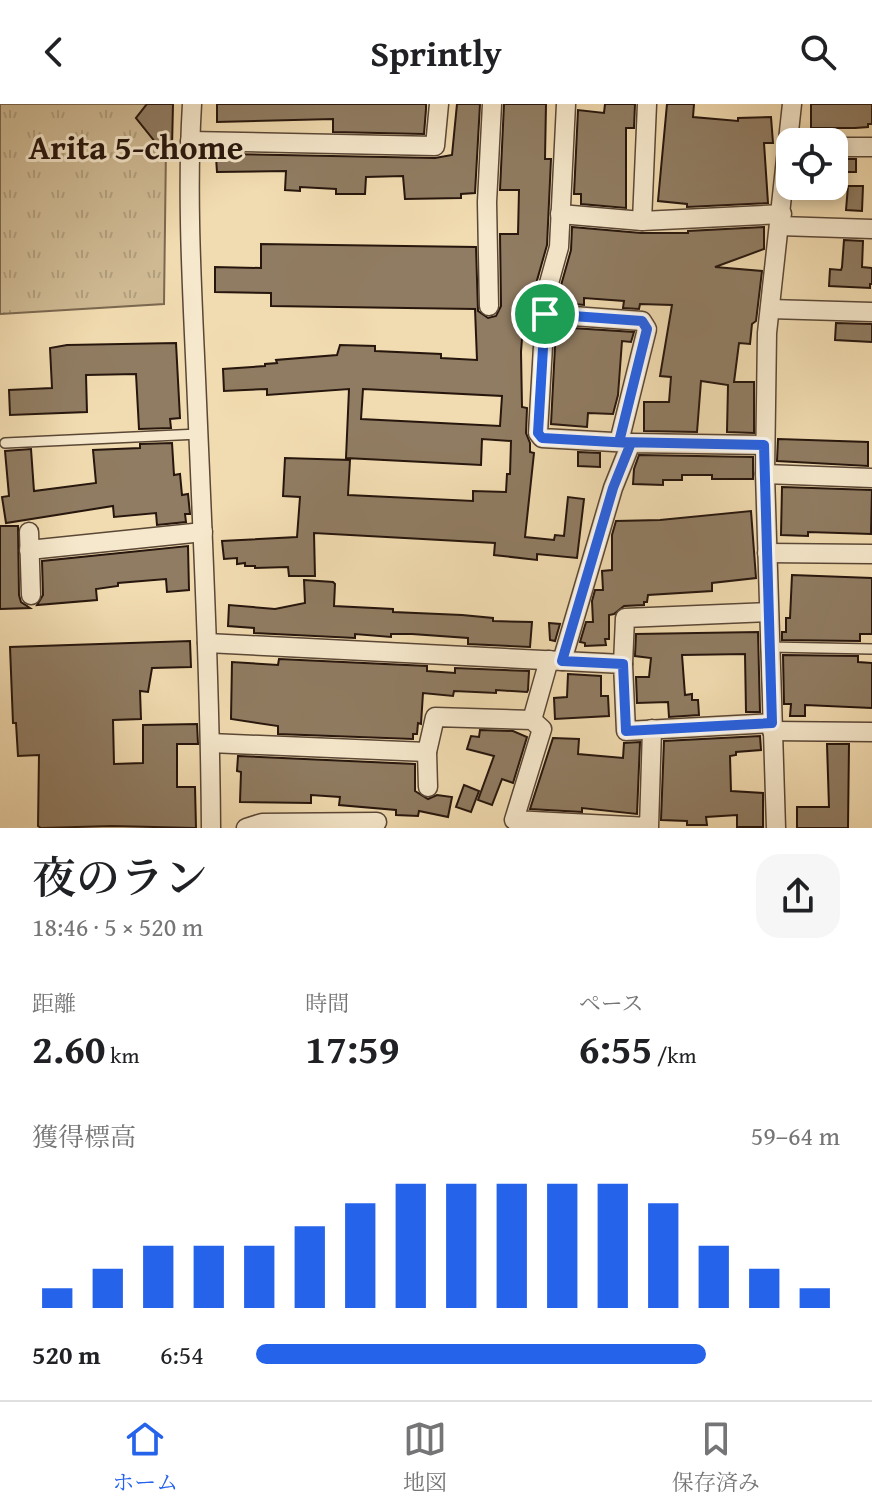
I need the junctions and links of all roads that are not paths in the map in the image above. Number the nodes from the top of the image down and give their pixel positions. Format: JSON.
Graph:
{"nodes":[{"id":1,"x":192,"y":104,"type":"edge"},
{"id":2,"x":439,"y":104,"type":"edge"},
{"id":3,"x":492,"y":104,"type":"edge"},
{"id":4,"x":566,"y":104,"type":"edge"},
{"id":5,"x":647,"y":104,"type":"edge"},
{"id":6,"x":792,"y":104,"type":"edge"},
{"id":7,"x":790,"y":128,"type":"edge"},
{"id":8,"x":190,"y":141,"type":"junction"},
{"id":9,"x":848,"y":147,"type":"edge"},
{"id":10,"x":872,"y":147,"type":"edge"},
{"id":11,"x":783,"y":200,"type":"edge"},
{"id":12,"x":560,"y":214,"type":"junction"},
{"id":13,"x":781,"y":220,"type":"junction"},
{"id":14,"x":642,"y":221,"type":"junction"},
{"id":15,"x":872,"y":229,"type":"edge"},
{"id":16,"x":489,"y":306,"type":"dead end"},
{"id":17,"x":770,"y":309,"type":"junction"},
{"id":18,"x":872,"y":312,"type":"edge"},
{"id":19,"x":545,"y":314,"type":"junction"},
{"id":20,"x":199,"y":434,"type":"junction"},
{"id":21,"x":5,"y":443,"type":"dead end"},
{"id":22,"x":625,"y":443,"type":"junction"},
{"id":23,"x":764,"y":445,"type":"junction"},
{"id":24,"x":765,"y":474,"type":"junction"},
{"id":25,"x":872,"y":478,"type":"edge"},
{"id":26,"x":203,"y":532,"type":"junction"},
{"id":27,"x":767,"y":553,"type":"junction"},
{"id":28,"x":872,"y":554,"type":"edge"},
{"id":29,"x":31,"y":595,"type":"dead end"},
{"id":30,"x":768,"y":612,"type":"junction"},
{"id":31,"x":207,"y":643,"type":"junction"},
{"id":32,"x":769,"y":647,"type":"junction"},
{"id":33,"x":872,"y":649,"type":"edge"},
{"id":34,"x":556,"y":660,"type":"junction"},
{"id":35,"x":623,"y":664,"type":"junction"},
{"id":36,"x":532,"y":720,"type":"junction"},
{"id":37,"x":772,"y":727,"type":"junction"},
{"id":38,"x":652,"y":729,"type":"junction"},
{"id":39,"x":872,"y":732,"type":"edge"},
{"id":40,"x":210,"y":743,"type":"junction"},
{"id":41,"x":427,"y":752,"type":"junction"},
{"id":42,"x":428,"y":787,"type":"dead end"},
{"id":43,"x":377,"y":822,"type":"dead end"},
{"id":44,"x":514,"y":824,"type":"edge"},
{"id":45,"x":211,"y":828,"type":"edge"},
{"id":46,"x":246,"y":828,"type":"edge"},
{"id":47,"x":776,"y":828,"type":"edge"}],
"edges":[{"from":1,"to":8,"type":"street"},
{"from":2,"to":8,"type":"street"},
{"from":3,"to":16,"type":"street"},
{"from":4,"to":12,"type":"street"},
{"from":5,"to":14,"type":"street"},
{"from":6,"to":7,"type":"street"},
{"from":8,"to":20,"type":"street"},
{"from":9,"to":10,"type":"street"},
{"from":11,"to":13,"type":"street"},
{"from":12,"to":14,"type":"street"},
{"from":12,"to":19,"type":"street"},
{"from":13,"to":14,"type":"street"},
{"from":13,"to":15,"type":"street"},
{"from":13,"to":17,"type":"street"},
{"from":17,"to":18,"type":"street"},
{"from":17,"to":23,"type":"street"},
{"from":19,"to":22,"type":"street"},
{"from":19,"to":22,"type":"street"},
{"from":20,"to":21,"type":"lane"},
{"from":20,"to":26,"type":"street"},
{"from":22,"to":23,"type":"street"},
{"from":22,"to":34,"type":"street"},
{"from":23,"to":24,"type":"street"},
{"from":24,"to":25,"type":"street"},
{"from":24,"to":27,"type":"street"},
{"from":26,"to":29,"type":"street"},
{"from":26,"to":31,"type":"street"},
{"from":27,"to":28,"type":"street"},
{"from":27,"to":30,"type":"street"},
{"from":30,"to":32,"type":"street"},
{"from":30,"to":35,"type":"street"},
{"from":31,"to":34,"type":"street"},
{"from":31,"to":40,"type":"street"},
{"from":32,"to":33,"type":"lane"},
{"from":32,"to":37,"type":"street"},
{"from":34,"to":35,"type":"street"},
{"from":34,"to":36,"type":"street"},
{"from":35,"to":38,"type":"street"},
{"from":36,"to":41,"type":"street"},
{"from":36,"to":44,"type":"street"},
{"from":37,"to":38,"type":"street"},
{"from":37,"to":39,"type":"street"},
{"from":37,"to":47,"type":"street"},
{"from":38,"to":44,"type":"street"},
{"from":40,"to":41,"type":"street"},
{"from":40,"to":45,"type":"street"},
{"from":41,"to":42,"type":"street"},
{"from":43,"to":46,"type":"street"}]}
